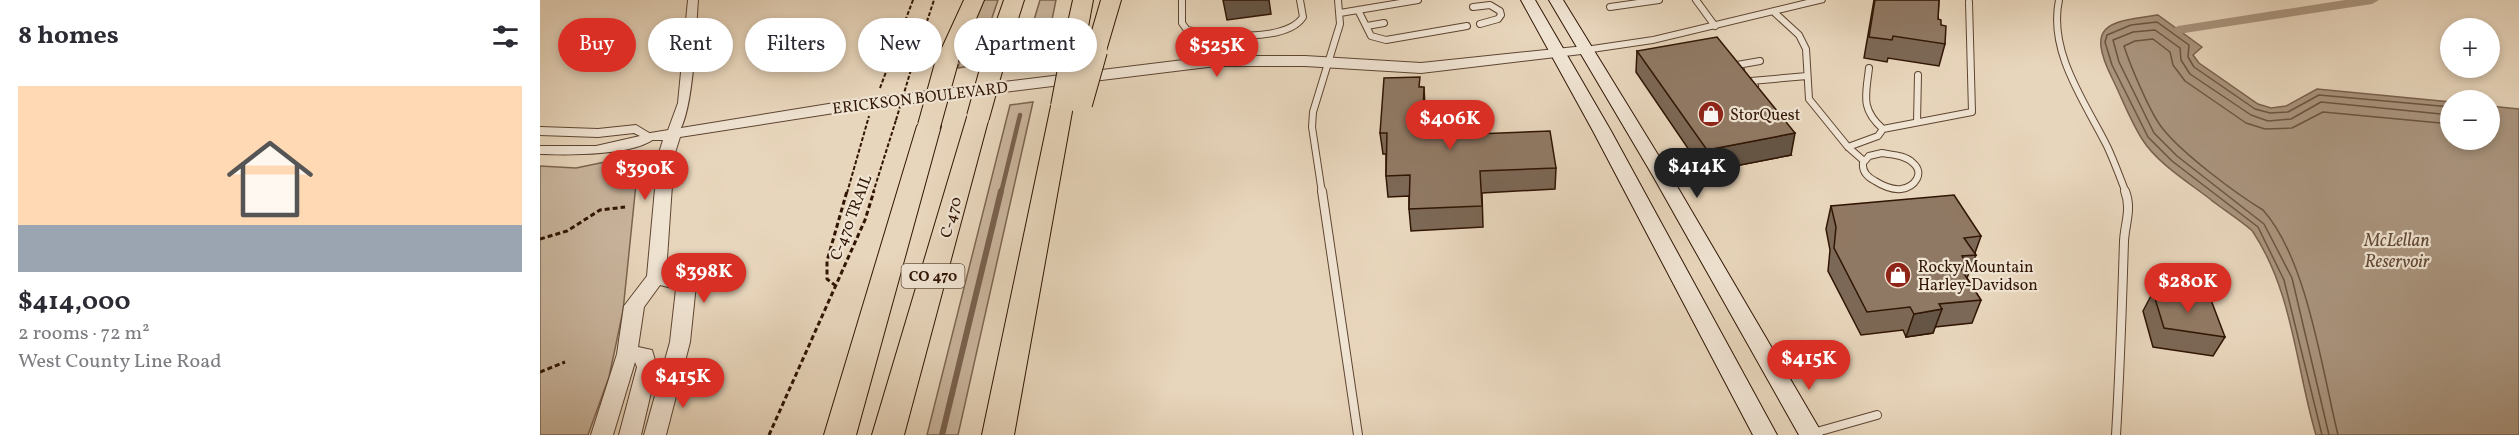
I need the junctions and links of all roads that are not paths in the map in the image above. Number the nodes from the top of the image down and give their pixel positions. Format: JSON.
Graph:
{"nodes":[{"id":1,"x":693,"y":0,"type":"edge"},
{"id":2,"x":961,"y":0,"type":"edge"},
{"id":3,"x":974,"y":0,"type":"edge"},
{"id":4,"x":1014,"y":0,"type":"edge"},
{"id":5,"x":1083,"y":0,"type":"edge"},
{"id":6,"x":1111,"y":0,"type":"edge"},
{"id":7,"x":1182,"y":0,"type":"edge"},
{"id":8,"x":1300,"y":0,"type":"edge"},
{"id":9,"x":1338,"y":0,"type":"edge"},
{"id":10,"x":1418,"y":0,"type":"edge"},
{"id":11,"x":1528,"y":0,"type":"edge"},
{"id":12,"x":1556,"y":0,"type":"edge"},
{"id":13,"x":1659,"y":0,"type":"edge"},
{"id":14,"x":1696,"y":0,"type":"edge"},
{"id":15,"x":1820,"y":0,"type":"edge"},
{"id":16,"x":2059,"y":0,"type":"edge"},
{"id":17,"x":1969,"y":2,"type":"dead end"},
{"id":18,"x":1473,"y":7,"type":"dead end"},
{"id":19,"x":1610,"y":7,"type":"dead end"},
{"id":20,"x":1358,"y":10,"type":"junction"},
{"id":21,"x":1340,"y":13,"type":"junction"},
{"id":22,"x":1775,"y":13,"type":"junction"},
{"id":23,"x":1384,"y":23,"type":"dead end"},
{"id":24,"x":1480,"y":24,"type":"dead end"},
{"id":25,"x":1367,"y":26,"type":"junction"},
{"id":26,"x":1467,"y":26,"type":"dead end"},
{"id":27,"x":1715,"y":26,"type":"junction"},
{"id":28,"x":1586,"y":50,"type":"junction"},
{"id":29,"x":1557,"y":53,"type":"junction"},
{"id":30,"x":948,"y":61,"type":"junction"},
{"id":31,"x":1760,"y":61,"type":"dead end"},
{"id":32,"x":1327,"y":64,"type":"junction"},
{"id":33,"x":1869,"y":68,"type":"dead end"},
{"id":34,"x":1918,"y":75,"type":"dead end"},
{"id":35,"x":1807,"y":76,"type":"junction"},
{"id":36,"x":1751,"y":81,"type":"junction"},
{"id":37,"x":1758,"y":90,"type":"edge"},
{"id":38,"x":1072,"y":105,"type":"junction"},
{"id":39,"x":1917,"y":122,"type":"junction"},
{"id":40,"x":1883,"y":129,"type":"junction"},
{"id":41,"x":540,"y":131,"type":"edge"},
{"id":42,"x":673,"y":133,"type":"junction"},
{"id":43,"x":650,"y":137,"type":"junction"},
{"id":44,"x":1848,"y":147,"type":"junction"},
{"id":45,"x":540,"y":150,"type":"edge"},
{"id":46,"x":1864,"y":161,"type":"junction"},
{"id":47,"x":656,"y":277,"type":"junction"},
{"id":48,"x":627,"y":354,"type":"junction"},
{"id":49,"x":1877,"y":416,"type":"dead end"},
{"id":50,"x":1811,"y":434,"type":"edge"},
{"id":51,"x":602,"y":435,"type":"edge"},
{"id":52,"x":630,"y":435,"type":"edge"},
{"id":53,"x":655,"y":435,"type":"edge"},
{"id":54,"x":840,"y":435,"type":"edge"},
{"id":55,"x":888,"y":435,"type":"edge"},
{"id":56,"x":998,"y":435,"type":"edge"},
{"id":57,"x":1358,"y":435,"type":"edge"},
{"id":58,"x":1766,"y":435,"type":"edge"},
{"id":59,"x":2116,"y":435,"type":"edge"}],
"edges":[{"from":1,"to":42,"type":"street"},
{"from":2,"to":30,"type":"highway"},
{"from":3,"to":30,"type":"highway"},
{"from":4,"to":55,"type":"highway","name":"C-470","number":"CO 470","bridge":true},
{"from":5,"to":38,"type":"highway","bridge":true},
{"from":6,"to":38,"type":"highway","bridge":true},
{"from":7,"to":8,"type":"lane"},
{"from":9,"to":21,"type":"lane"},
{"from":10,"to":20,"type":"lane"},
{"from":11,"to":29,"type":"main road"},
{"from":12,"to":28,"type":"main road"},
{"from":13,"to":19,"type":"lane"},
{"from":14,"to":27,"type":"lane"},
{"from":15,"to":22,"type":"street"},
{"from":16,"to":59,"type":"lane"},
{"from":17,"to":39,"type":"lane"},
{"from":18,"to":24,"type":"lane"},
{"from":20,"to":21,"type":"lane"},
{"from":20,"to":25,"type":"lane"},
{"from":21,"to":32,"type":"lane"},
{"from":22,"to":27,"type":"street"},
{"from":22,"to":35,"type":"lane"},
{"from":23,"to":25,"type":"lane"},
{"from":25,"to":26,"type":"lane"},
{"from":27,"to":28,"type":"street"},
{"from":28,"to":29,"type":"street","name":"ERICKSON BOULEVARD"},
{"from":28,"to":50,"type":"main road"},
{"from":29,"to":32,"type":"street","name":"ERICKSON BOULEVARD"},
{"from":29,"to":58,"type":"main road"},
{"from":30,"to":54,"type":"highway","bridge":true},
{"from":31,"to":36,"type":"lane"},
{"from":32,"to":42,"type":"street","name":"ERICKSON BOULEVARD"},
{"from":32,"to":57,"type":"lane"},
{"from":33,"to":40,"type":"lane"},
{"from":34,"to":39,"type":"lane"},
{"from":35,"to":36,"type":"lane"},
{"from":35,"to":44,"type":"lane"},
{"from":36,"to":37,"type":"lane"},
{"from":38,"to":56,"type":"highway"},
{"from":39,"to":40,"type":"lane"},
{"from":40,"to":44,"type":"lane"},
{"from":41,"to":43,"type":"street"},
{"from":42,"to":43,"type":"street","name":"ERICKSON BOULEVARD"},
{"from":42,"to":47,"type":"street"},
{"from":43,"to":45,"type":"street"},
{"from":44,"to":46,"type":"lane"},
{"from":46,"to":46,"type":"lane"},
{"from":47,"to":48,"type":"street"},
{"from":47,"to":53,"type":"street"},
{"from":48,"to":51,"type":"street"},
{"from":48,"to":52,"type":"street"},
{"from":49,"to":50,"type":"lane"}]}
